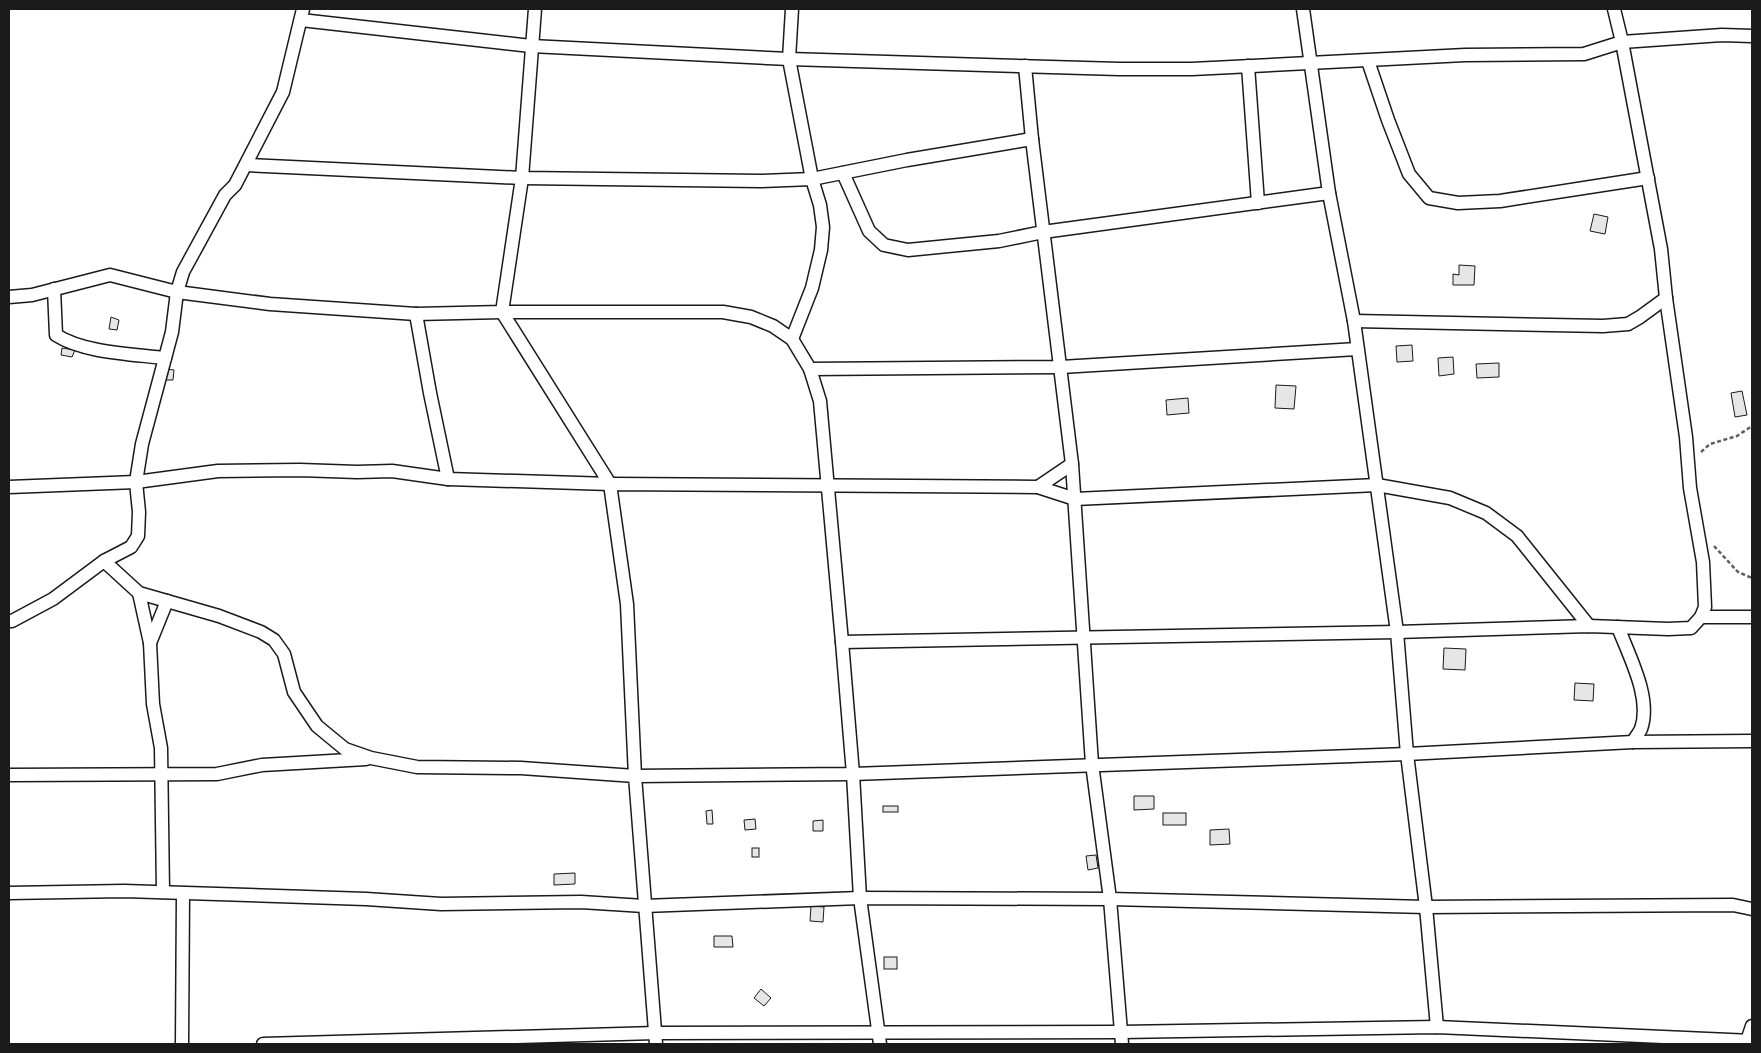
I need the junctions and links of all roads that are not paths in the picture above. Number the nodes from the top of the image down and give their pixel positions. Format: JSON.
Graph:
{"nodes":[{"id":1,"x":534,"y":9,"type":"edge"},
{"id":2,"x":792,"y":9,"type":"edge"},
{"id":3,"x":1303,"y":9,"type":"edge"},
{"id":4,"x":1614,"y":9,"type":"edge"},
{"id":5,"x":302,"y":14,"type":"edge"},
{"id":6,"x":1752,"y":36,"type":"edge"},
{"id":7,"x":1622,"y":42,"type":"junction"},
{"id":8,"x":531,"y":46,"type":"junction"},
{"id":9,"x":789,"y":59,"type":"junction"},
{"id":10,"x":1368,"y":61,"type":"junction"},
{"id":11,"x":1310,"y":63,"type":"junction"},
{"id":12,"x":1025,"y":66,"type":"junction"},
{"id":13,"x":1248,"y":66,"type":"junction"},
{"id":14,"x":1032,"y":139,"type":"junction"},
{"id":15,"x":246,"y":165,"type":"junction"},
{"id":16,"x":843,"y":173,"type":"junction"},
{"id":17,"x":522,"y":178,"type":"junction"},
{"id":18,"x":1648,"y":178,"type":"junction"},
{"id":19,"x":812,"y":179,"type":"junction"},
{"id":20,"x":1329,"y":193,"type":"junction"},
{"id":21,"x":1258,"y":203,"type":"junction"},
{"id":22,"x":1043,"y":232,"type":"junction"},
{"id":23,"x":54,"y":289,"type":"junction"},
{"id":24,"x":177,"y":292,"type":"junction"},
{"id":25,"x":9,"y":297,"type":"edge"},
{"id":26,"x":1666,"y":298,"type":"junction"},
{"id":27,"x":502,"y":312,"type":"junction"},
{"id":28,"x":416,"y":314,"type":"junction"},
{"id":29,"x":1354,"y":321,"type":"junction"},
{"id":30,"x":792,"y":340,"type":"junction"},
{"id":31,"x":1357,"y":349,"type":"junction"},
{"id":32,"x":165,"y":358,"type":"junction"},
{"id":33,"x":1061,"y":368,"type":"junction"},
{"id":34,"x":810,"y":369,"type":"junction"},
{"id":35,"x":1072,"y":464,"type":"junction"},
{"id":36,"x":448,"y":479,"type":"junction"},
{"id":37,"x":136,"y":482,"type":"junction"},
{"id":38,"x":610,"y":484,"type":"junction"},
{"id":39,"x":1377,"y":485,"type":"junction"},
{"id":40,"x":829,"y":486,"type":"junction"},
{"id":41,"x":9,"y":487,"type":"edge"},
{"id":42,"x":1038,"y":487,"type":"junction"},
{"id":43,"x":1075,"y":499,"type":"junction"},
{"id":44,"x":104,"y":561,"type":"junction"},
{"id":45,"x":139,"y":593,"type":"junction"},
{"id":46,"x":167,"y":601,"type":"junction"},
{"id":47,"x":1701,"y":617,"type":"junction"},
{"id":48,"x":1752,"y":617,"type":"edge"},
{"id":49,"x":9,"y":621,"type":"edge"},
{"id":50,"x":1589,"y":626,"type":"junction"},
{"id":51,"x":1618,"y":627,"type":"junction"},
{"id":52,"x":1397,"y":632,"type":"junction"},
{"id":53,"x":1082,"y":637,"type":"junction"},
{"id":54,"x":842,"y":642,"type":"junction"},
{"id":55,"x":150,"y":643,"type":"junction"},
{"id":56,"x":1752,"y":741,"type":"edge"},
{"id":57,"x":1633,"y":742,"type":"junction"},
{"id":58,"x":1407,"y":754,"type":"junction"},
{"id":59,"x":371,"y":758,"type":"junction"},
{"id":60,"x":1092,"y":764,"type":"junction"},
{"id":61,"x":853,"y":774,"type":"junction"},
{"id":62,"x":9,"y":776,"type":"edge"},
{"id":63,"x":161,"y":776,"type":"junction"},
{"id":64,"x":635,"y":776,"type":"junction"},
{"id":65,"x":163,"y":892,"type":"junction"},
{"id":66,"x":9,"y":893,"type":"edge"},
{"id":67,"x":183,"y":894,"type":"junction"},
{"id":68,"x":860,"y":898,"type":"junction"},
{"id":69,"x":1110,"y":899,"type":"junction"},
{"id":70,"x":644,"y":906,"type":"junction"},
{"id":71,"x":1426,"y":907,"type":"junction"},
{"id":72,"x":1752,"y":909,"type":"edge"},
{"id":73,"x":1752,"y":1026,"type":"edge"},
{"id":74,"x":1437,"y":1027,"type":"junction"},
{"id":75,"x":1122,"y":1038,"type":"edge"},
{"id":76,"x":656,"y":1039,"type":"edge"},
{"id":77,"x":879,"y":1039,"type":"edge"},
{"id":78,"x":1750,"y":1041,"type":"edge"},
{"id":79,"x":182,"y":1044,"type":"edge"},
{"id":80,"x":263,"y":1044,"type":"edge"}],
"edges":[{"from":1,"to":8,"type":"street"},
{"from":2,"to":9,"type":"street"},
{"from":3,"to":11,"type":"street"},
{"from":4,"to":7,"type":"street"},
{"from":5,"to":8,"type":"street"},
{"from":5,"to":15,"type":"street"},
{"from":6,"to":7,"type":"street"},
{"from":7,"to":10,"type":"street"},
{"from":7,"to":18,"type":"street"},
{"from":8,"to":9,"type":"street"},
{"from":8,"to":17,"type":"street"},
{"from":9,"to":12,"type":"street"},
{"from":9,"to":19,"type":"street"},
{"from":10,"to":11,"type":"street"},
{"from":10,"to":18,"type":"street"},
{"from":11,"to":13,"type":"street"},
{"from":11,"to":20,"type":"street"},
{"from":12,"to":13,"type":"street"},
{"from":12,"to":14,"type":"street"},
{"from":13,"to":21,"type":"street"},
{"from":14,"to":16,"type":"street"},
{"from":14,"to":22,"type":"street"},
{"from":15,"to":17,"type":"street"},
{"from":15,"to":24,"type":"street"},
{"from":16,"to":19,"type":"street"},
{"from":16,"to":22,"type":"street"},
{"from":17,"to":19,"type":"street"},
{"from":17,"to":27,"type":"street"},
{"from":18,"to":26,"type":"street"},
{"from":19,"to":30,"type":"street"},
{"from":20,"to":21,"type":"street"},
{"from":20,"to":29,"type":"street"},
{"from":21,"to":22,"type":"street"},
{"from":22,"to":33,"type":"street"},
{"from":23,"to":24,"type":"street"},
{"from":23,"to":25,"type":"street"},
{"from":23,"to":32,"type":"street"},
{"from":24,"to":28,"type":"street"},
{"from":24,"to":32,"type":"street"},
{"from":26,"to":29,"type":"street"},
{"from":26,"to":47,"type":"street"},
{"from":27,"to":28,"type":"street"},
{"from":27,"to":30,"type":"street"},
{"from":27,"to":38,"type":"street"},
{"from":28,"to":36,"type":"street"},
{"from":29,"to":31,"type":"street"},
{"from":30,"to":34,"type":"street"},
{"from":31,"to":33,"type":"street"},
{"from":31,"to":39,"type":"street"},
{"from":32,"to":37,"type":"street"},
{"from":33,"to":34,"type":"street"},
{"from":33,"to":35,"type":"street"},
{"from":34,"to":40,"type":"street"},
{"from":35,"to":42,"type":"street"},
{"from":35,"to":43,"type":"street"},
{"from":36,"to":37,"type":"street"},
{"from":36,"to":38,"type":"street"},
{"from":37,"to":41,"type":"street"},
{"from":37,"to":44,"type":"street"},
{"from":38,"to":40,"type":"street"},
{"from":38,"to":64,"type":"street"},
{"from":39,"to":43,"type":"street"},
{"from":39,"to":50,"type":"street"},
{"from":39,"to":52,"type":"street"},
{"from":40,"to":42,"type":"street"},
{"from":40,"to":54,"type":"street"},
{"from":42,"to":43,"type":"street"},
{"from":43,"to":53,"type":"street"},
{"from":44,"to":45,"type":"street"},
{"from":44,"to":49,"type":"street"},
{"from":45,"to":46,"type":"street"},
{"from":45,"to":55,"type":"street"},
{"from":46,"to":55,"type":"street"},
{"from":46,"to":59,"type":"street"},
{"from":47,"to":48,"type":"street"},
{"from":47,"to":51,"type":"street"},
{"from":50,"to":51,"type":"street"},
{"from":50,"to":52,"type":"street"},
{"from":51,"to":57,"type":"street"},
{"from":52,"to":53,"type":"street"},
{"from":52,"to":58,"type":"street"},
{"from":53,"to":54,"type":"street"},
{"from":53,"to":60,"type":"street"},
{"from":54,"to":61,"type":"street"},
{"from":55,"to":63,"type":"street"},
{"from":56,"to":57,"type":"street"},
{"from":57,"to":58,"type":"street"},
{"from":58,"to":60,"type":"street"},
{"from":58,"to":71,"type":"street"},
{"from":59,"to":63,"type":"street"},
{"from":59,"to":64,"type":"street"},
{"from":60,"to":61,"type":"street"},
{"from":60,"to":69,"type":"street"},
{"from":61,"to":64,"type":"street"},
{"from":61,"to":68,"type":"street"},
{"from":62,"to":63,"type":"street"},
{"from":63,"to":65,"type":"street"},
{"from":64,"to":70,"type":"street"},
{"from":65,"to":66,"type":"street"},
{"from":65,"to":67,"type":"street"},
{"from":67,"to":70,"type":"street"},
{"from":67,"to":79,"type":"street"},
{"from":68,"to":69,"type":"street"},
{"from":68,"to":70,"type":"street"},
{"from":68,"to":77,"type":"street"},
{"from":69,"to":71,"type":"street"},
{"from":69,"to":75,"type":"street"},
{"from":70,"to":76,"type":"street"},
{"from":71,"to":72,"type":"street"},
{"from":71,"to":74,"type":"street"},
{"from":73,"to":78,"type":"street"},
{"from":74,"to":75,"type":"street"},
{"from":74,"to":78,"type":"street"},
{"from":75,"to":77,"type":"street"},
{"from":76,"to":77,"type":"street"},
{"from":76,"to":80,"type":"street"}]}
